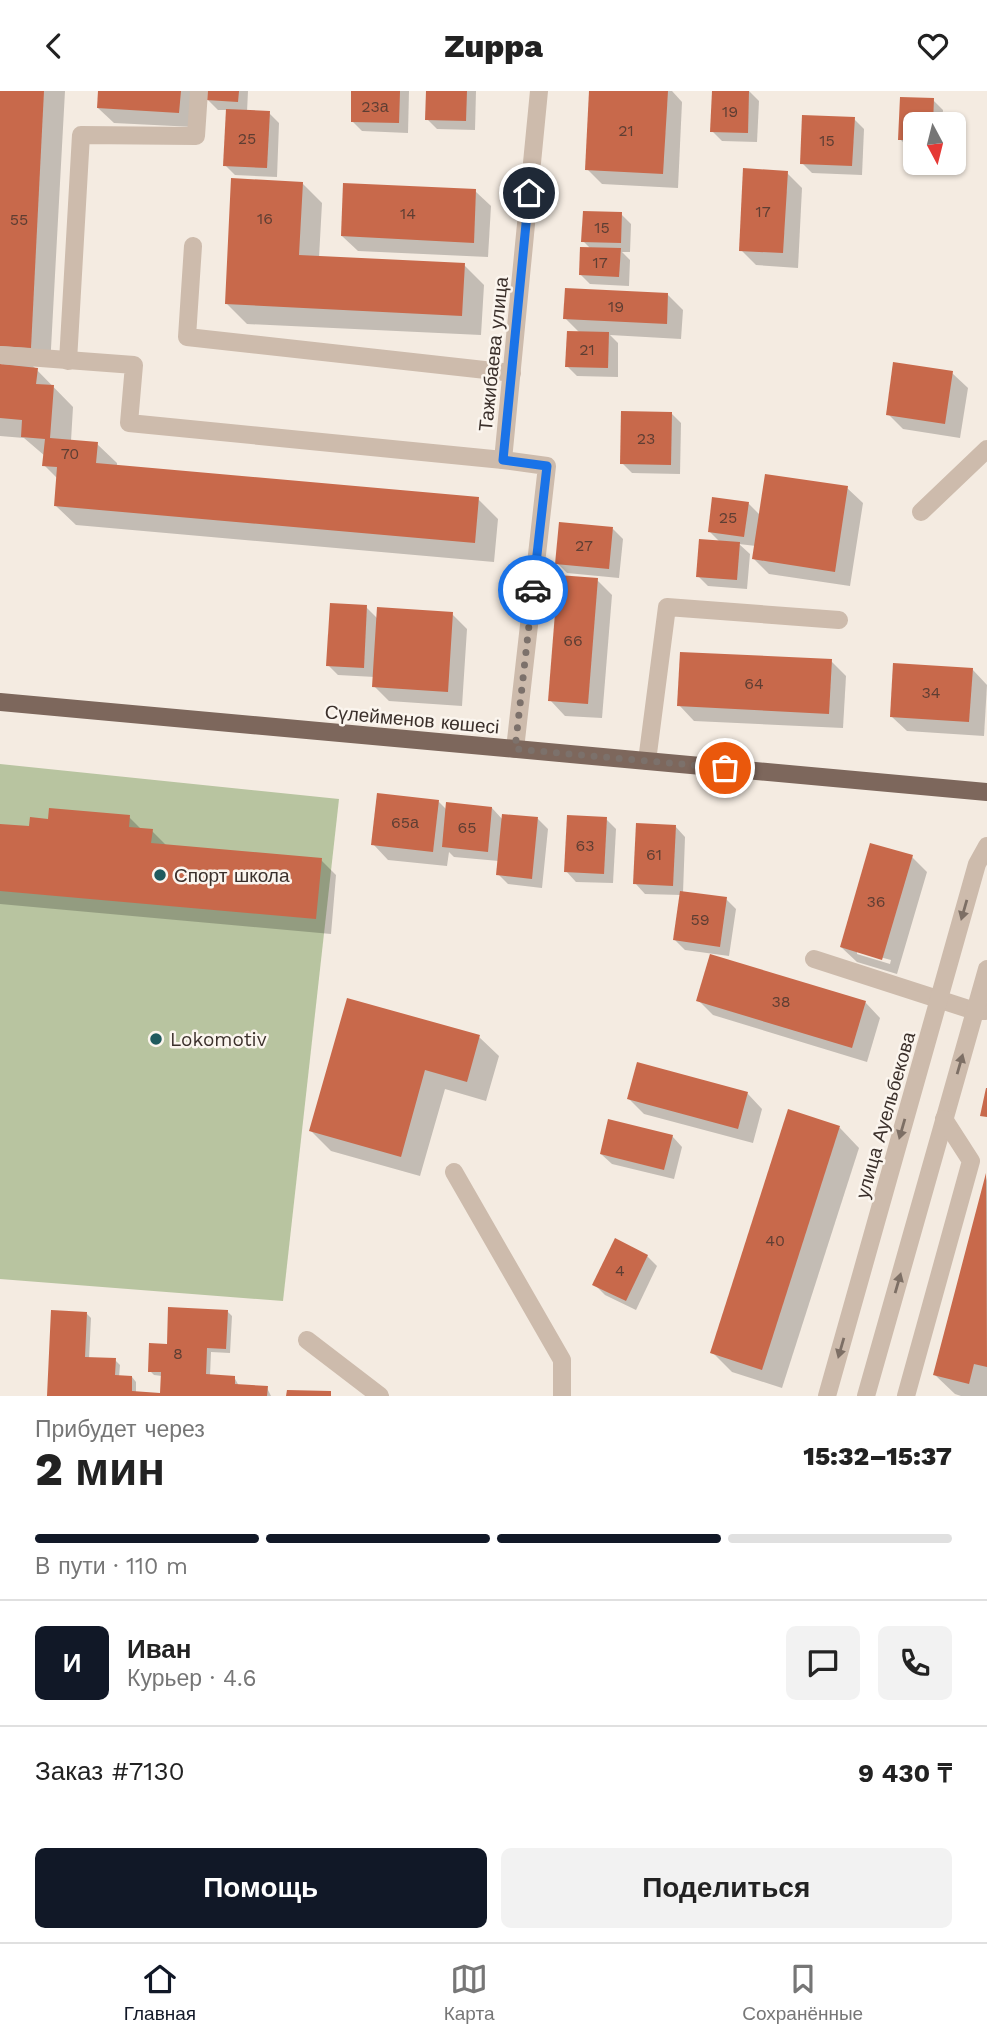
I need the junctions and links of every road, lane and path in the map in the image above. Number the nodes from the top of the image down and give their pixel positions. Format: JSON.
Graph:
{"nodes":[{"id":1,"x":199,"y":91,"type":"edge"},
{"id":2,"x":539,"y":91,"type":"edge"},
{"id":3,"x":193,"y":246,"type":"dead end"},
{"id":4,"x":0,"y":355,"type":"edge"},
{"id":5,"x":68,"y":361,"type":"junction"},
{"id":6,"x":512,"y":373,"type":"junction"},
{"id":7,"x":987,"y":449,"type":"edge"},
{"id":8,"x":503,"y":460,"type":"junction"},
{"id":9,"x":921,"y":512,"type":"dead end"},
{"id":10,"x":839,"y":619,"type":"dead end"},
{"id":11,"x":0,"y":702,"type":"edge"},
{"id":12,"x":515,"y":749,"type":"junction"},
{"id":13,"x":647,"y":761,"type":"junction"},
{"id":14,"x":987,"y":792,"type":"edge"},
{"id":15,"x":987,"y":846,"type":"edge"},
{"id":16,"x":814,"y":959,"type":"dead end"},
{"id":17,"x":987,"y":969,"type":"edge"},
{"id":18,"x":940,"y":997,"type":"junction"},
{"id":19,"x":981,"y":1011,"type":"edge"},
{"id":20,"x":944,"y":1119,"type":"junction"},
{"id":21,"x":454,"y":1172,"type":"dead end"},
{"id":22,"x":307,"y":1340,"type":"dead end"},
{"id":23,"x":380,"y":1396,"type":"edge"},
{"id":24,"x":562,"y":1396,"type":"edge"},
{"id":25,"x":827,"y":1396,"type":"edge"},
{"id":26,"x":866,"y":1396,"type":"edge"},
{"id":27,"x":906,"y":1396,"type":"edge"}],
"edges":[{"from":1,"to":5,"type":"street"},
{"from":2,"to":6,"type":"street","name":"Тажибаева улица"},
{"from":3,"to":6,"type":"street"},
{"from":4,"to":5,"type":"street"},
{"from":5,"to":8,"type":"street"},
{"from":6,"to":8,"type":"street","name":"Тажибаева улица"},
{"from":7,"to":9,"type":"street"},
{"from":8,"to":12,"type":"street"},
{"from":10,"to":13,"type":"street"},
{"from":11,"to":12,"type":"main road","name":"Сүлейменов көшесі"},
{"from":12,"to":13,"type":"main road","name":"Сүлейменов көшесі"},
{"from":13,"to":14,"type":"main road","name":"Сүлейменов көшесі"},
{"from":15,"to":18,"type":"street","name":"улица Ауельбекова","one_way":true},
{"from":16,"to":18,"type":"street"},
{"from":17,"to":19,"type":"street"},
{"from":18,"to":19,"type":"street"},
{"from":18,"to":25,"type":"street","name":"улица Ауельбекова","one_way":true},
{"from":20,"to":19,"type":"street","one_way":true},
{"from":26,"to":20,"type":"street","one_way":true},
{"from":20,"to":27,"type":"street"},
{"from":21,"to":24,"type":"street"},
{"from":22,"to":23,"type":"street"}]}
